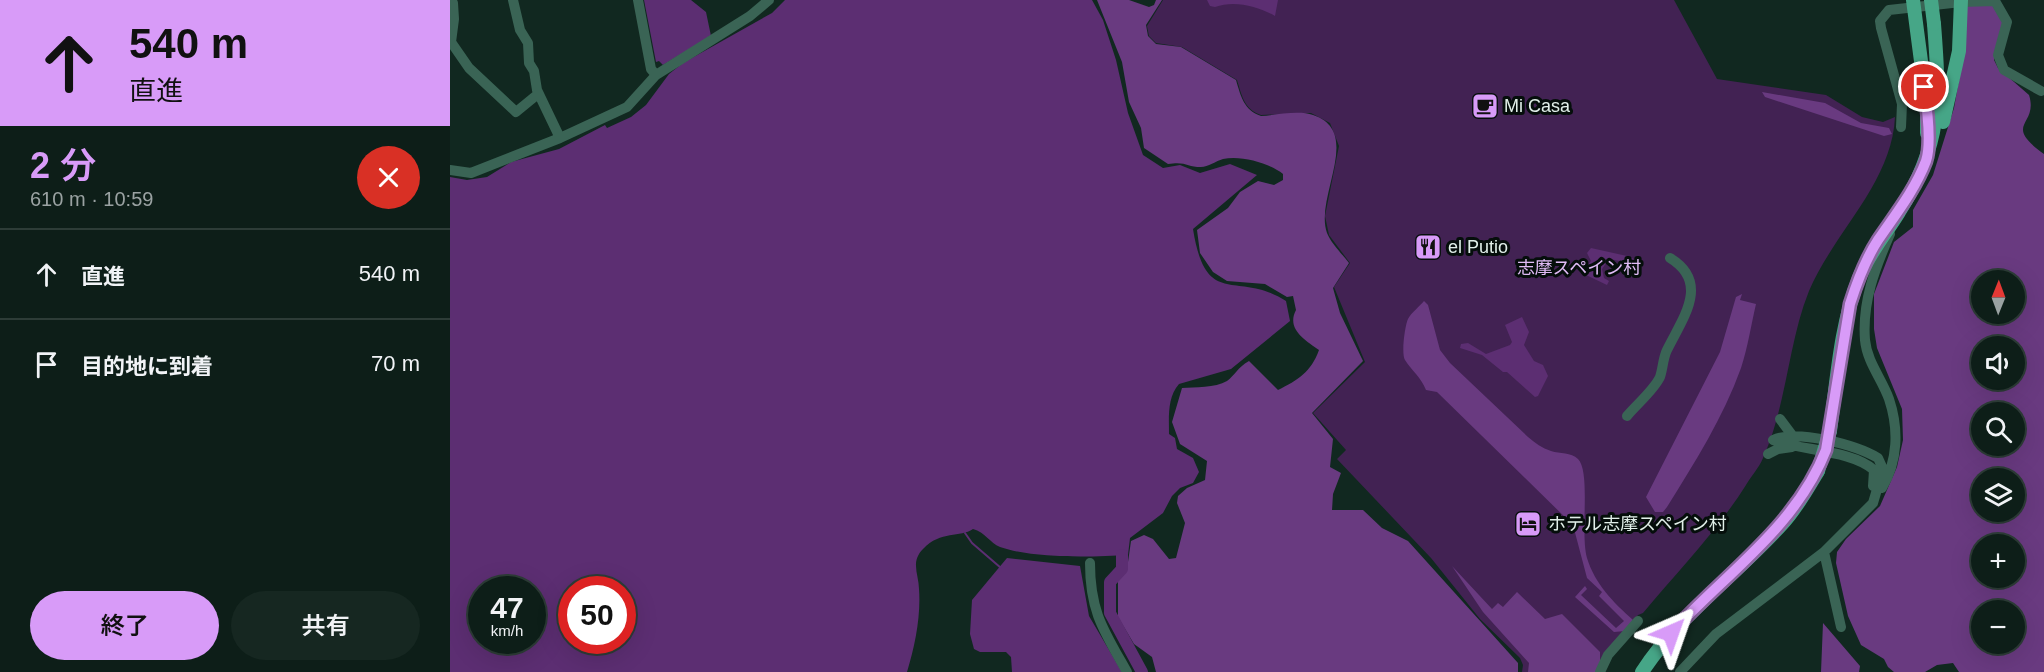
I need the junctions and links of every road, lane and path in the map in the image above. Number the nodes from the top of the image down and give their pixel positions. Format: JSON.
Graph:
{"nodes":[{"id":1,"x":513,"y":0,"type":"edge"},
{"id":2,"x":638,"y":0,"type":"edge"},
{"id":3,"x":769,"y":0,"type":"edge"},
{"id":4,"x":1931,"y":0,"type":"edge"},
{"id":5,"x":1961,"y":1,"type":"edge"},
{"id":6,"x":454,"y":2,"type":"edge"},
{"id":7,"x":1913,"y":3,"type":"edge"},
{"id":8,"x":656,"y":75,"type":"junction"},
{"id":9,"x":2040,"y":91,"type":"dead end"},
{"id":10,"x":538,"y":94,"type":"junction"},
{"id":11,"x":1901,"y":127,"type":"dead end"},
{"id":12,"x":560,"y":138,"type":"junction"},
{"id":13,"x":1926,"y":159,"type":"junction"},
{"id":14,"x":450,"y":170,"type":"edge"},
{"id":15,"x":1899,"y":212,"type":"junction"},
{"id":16,"x":1670,"y":258,"type":"dead end"},
{"id":17,"x":1627,"y":416,"type":"dead end"},
{"id":18,"x":1780,"y":419,"type":"dead end"},
{"id":19,"x":1896,"y":431,"type":"junction"},
{"id":20,"x":1773,"y":440,"type":"dead end"},
{"id":21,"x":1792,"y":441,"type":"junction"},
{"id":22,"x":1768,"y":454,"type":"dead end"},
{"id":23,"x":1878,"y":458,"type":"junction"},
{"id":24,"x":1859,"y":460,"type":"junction"},
{"id":25,"x":1873,"y":503,"type":"junction"},
{"id":26,"x":1861,"y":515,"type":"junction"},
{"id":27,"x":1824,"y":552,"type":"junction"},
{"id":28,"x":1090,"y":563,"type":"dead end"},
{"id":29,"x":1638,"y":621,"type":"dead end"},
{"id":30,"x":1841,"y":627,"type":"dead end"},
{"id":31,"x":1127,"y":672,"type":"edge"},
{"id":32,"x":1600,"y":672,"type":"edge"},
{"id":33,"x":1642,"y":672,"type":"edge"},
{"id":34,"x":1680,"y":672,"type":"edge"}],
"edges":[{"from":1,"to":10,"type":"street"},
{"from":2,"to":8,"type":"street"},
{"from":3,"to":8,"type":"street"},
{"from":4,"to":13,"type":"main road","bridge":true},
{"from":5,"to":7,"type":"street"},
{"from":5,"to":9,"type":"street"},
{"from":5,"to":13,"type":"main road"},
{"from":6,"to":10,"type":"street"},
{"from":7,"to":11,"type":"street"},
{"from":7,"to":13,"type":"main road"},
{"from":8,"to":12,"type":"street"},
{"from":10,"to":12,"type":"street"},
{"from":12,"to":14,"type":"street"},
{"from":13,"to":15,"type":"main road"},
{"from":15,"to":19,"type":"street"},
{"from":15,"to":33,"type":"main road","bridge":true},
{"from":16,"to":17,"type":"street"},
{"from":18,"to":21,"type":"street"},
{"from":19,"to":23,"type":"street"},
{"from":19,"to":25,"type":"street"},
{"from":20,"to":21,"type":"street"},
{"from":21,"to":22,"type":"street"},
{"from":21,"to":23,"type":"street"},
{"from":21,"to":24,"type":"street"},
{"from":23,"to":24,"type":"street"},
{"from":23,"to":25,"type":"street"},
{"from":24,"to":26,"type":"street"},
{"from":25,"to":26,"type":"street"},
{"from":26,"to":27,"type":"street"},
{"from":27,"to":30,"type":"street"},
{"from":27,"to":34,"type":"street"},
{"from":28,"to":31,"type":"street"},
{"from":29,"to":32,"type":"street"}]}
